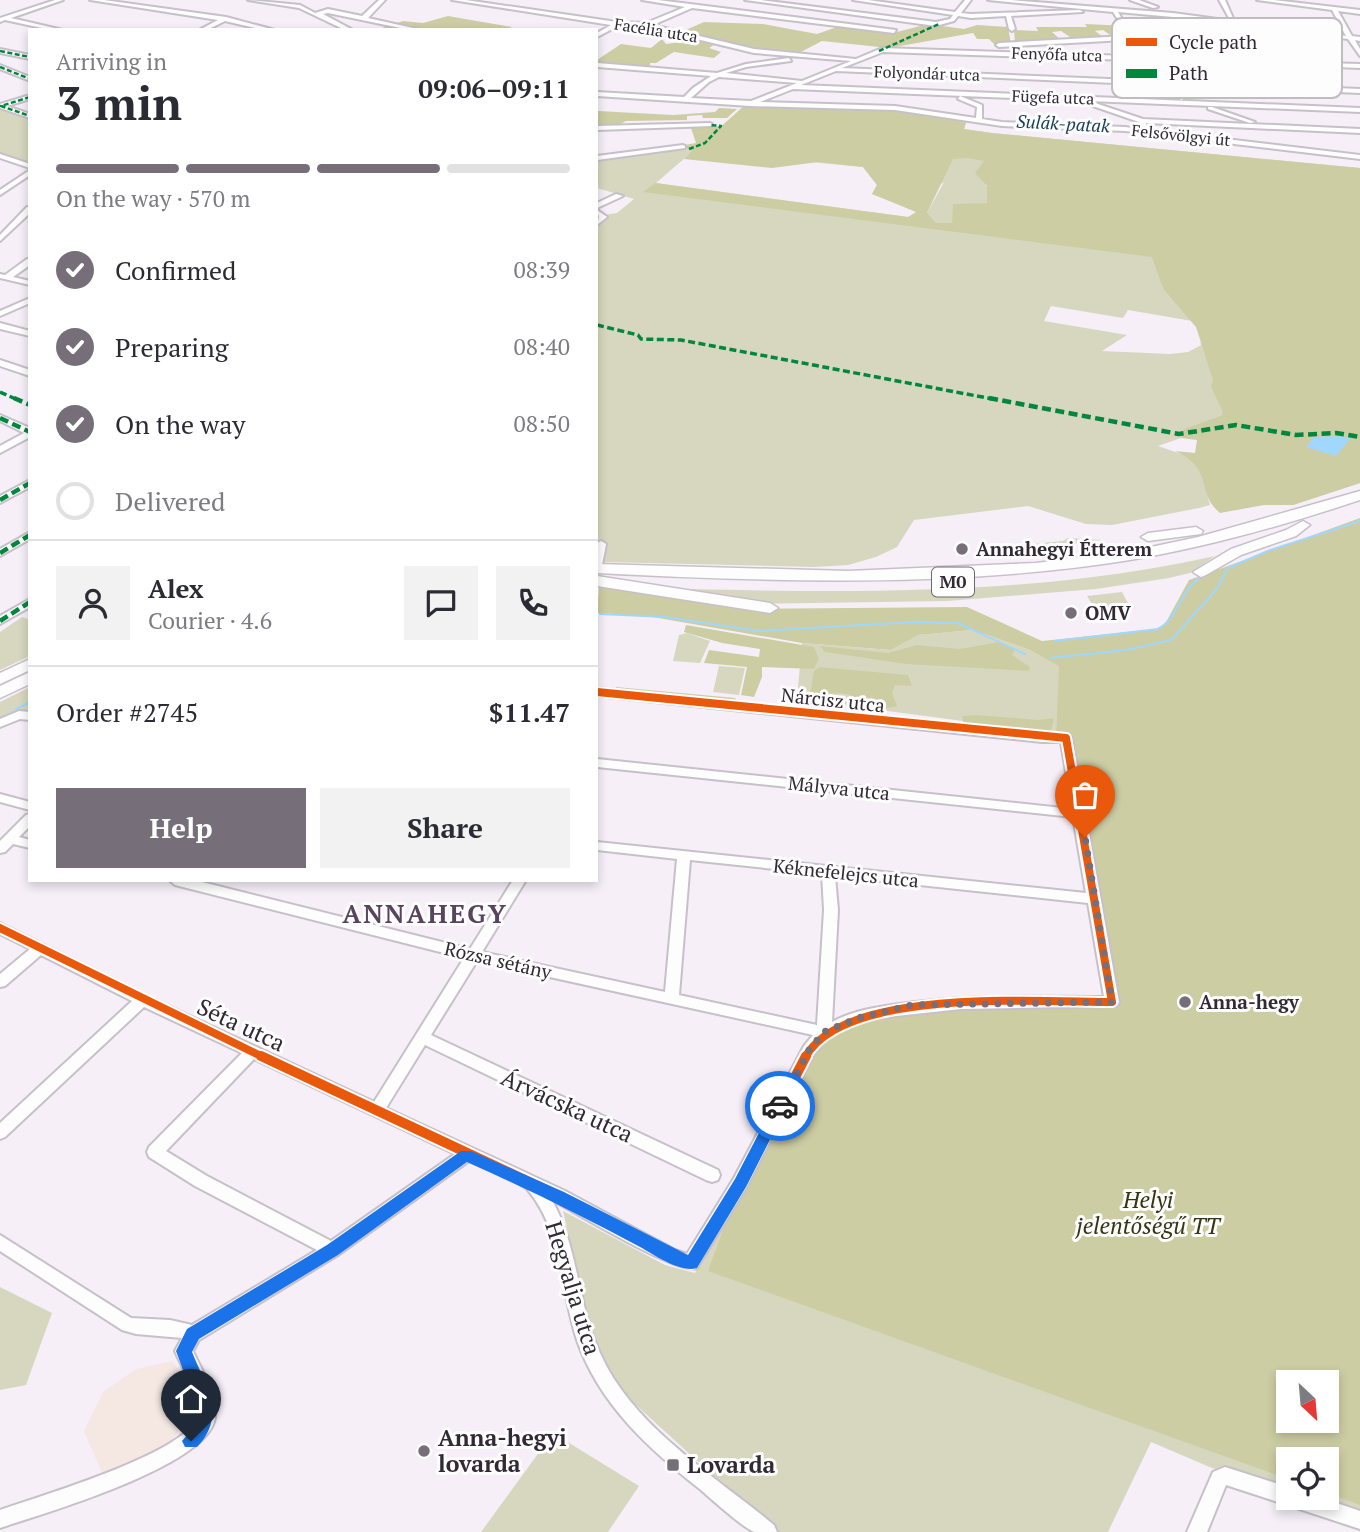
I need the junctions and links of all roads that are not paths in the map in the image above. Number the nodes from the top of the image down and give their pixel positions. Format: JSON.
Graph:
{"nodes":[{"id":1,"x":60,"y":0,"type":"edge"},
{"id":2,"x":93,"y":0,"type":"edge"},
{"id":3,"x":251,"y":0,"type":"edge"},
{"id":4,"x":382,"y":0,"type":"edge"},
{"id":5,"x":455,"y":0,"type":"edge"},
{"id":6,"x":645,"y":0,"type":"edge"},
{"id":7,"x":735,"y":0,"type":"edge"},
{"id":8,"x":748,"y":0,"type":"edge"},
{"id":9,"x":856,"y":0,"type":"edge"},
{"id":10,"x":928,"y":0,"type":"edge"},
{"id":11,"x":968,"y":0,"type":"edge"},
{"id":12,"x":991,"y":0,"type":"edge"},
{"id":13,"x":1133,"y":0,"type":"edge"},
{"id":14,"x":1222,"y":0,"type":"edge"},
{"id":15,"x":1261,"y":0,"type":"edge"},
{"id":16,"x":1321,"y":0,"type":"edge"},
{"id":17,"x":1078,"y":3,"type":"edge"},
{"id":18,"x":692,"y":6,"type":"junction"},
{"id":19,"x":921,"y":8,"type":"junction"},
{"id":20,"x":715,"y":9,"type":"junction"},
{"id":21,"x":1335,"y":9,"type":"junction"},
{"id":22,"x":1117,"y":11,"type":"junction"},
{"id":23,"x":1360,"y":12,"type":"edge"},
{"id":24,"x":957,"y":13,"type":"junction"},
{"id":25,"x":1073,"y":13,"type":"junction"},
{"id":26,"x":318,"y":14,"type":"junction"},
{"id":27,"x":1008,"y":15,"type":"junction"},
{"id":28,"x":1173,"y":15,"type":"junction"},
{"id":29,"x":1231,"y":17,"type":"dead end"},
{"id":30,"x":364,"y":18,"type":"junction"},
{"id":31,"x":1120,"y":18,"type":"edge"},
{"id":32,"x":1198,"y":18,"type":"edge"},
{"id":33,"x":1340,"y":18,"type":"edge"},
{"id":34,"x":1,"y":19,"type":"edge"},
{"id":35,"x":226,"y":19,"type":"junction"},
{"id":36,"x":1342,"y":21,"type":"edge"},
{"id":37,"x":617,"y":24,"type":"junction"},
{"id":38,"x":647,"y":26,"type":"junction"},
{"id":39,"x":49,"y":28,"type":"edge"},
{"id":40,"x":206,"y":28,"type":"edge"},
{"id":41,"x":264,"y":28,"type":"edge"},
{"id":42,"x":345,"y":28,"type":"edge"},
{"id":43,"x":410,"y":28,"type":"edge"},
{"id":44,"x":1012,"y":29,"type":"dead end"},
{"id":45,"x":894,"y":31,"type":"dead end"},
{"id":46,"x":598,"y":34,"type":"edge"},
{"id":47,"x":1342,"y":36,"type":"edge"},
{"id":48,"x":1351,"y":37,"type":"junction"},
{"id":49,"x":1112,"y":39,"type":"edge"},
{"id":50,"x":1360,"y":39,"type":"edge"},
{"id":51,"x":898,"y":50,"type":"junction"},
{"id":52,"x":926,"y":50,"type":"junction"},
{"id":53,"x":0,"y":51,"type":"edge"},
{"id":54,"x":879,"y":51,"type":"joint"},
{"id":55,"x":976,"y":51,"type":"junction"},
{"id":56,"x":1360,"y":54,"type":"edge"},
{"id":57,"x":797,"y":55,"type":"junction"},
{"id":58,"x":1112,"y":56,"type":"edge"},
{"id":59,"x":28,"y":57,"type":"edge"},
{"id":60,"x":857,"y":59,"type":"junction"},
{"id":61,"x":598,"y":65,"type":"edge"},
{"id":62,"x":1342,"y":65,"type":"edge"},
{"id":63,"x":0,"y":66,"type":"edge"},
{"id":64,"x":1360,"y":66,"type":"edge"},
{"id":65,"x":830,"y":69,"type":"junction"},
{"id":66,"x":717,"y":73,"type":"junction"},
{"id":67,"x":898,"y":73,"type":"junction"},
{"id":68,"x":978,"y":75,"type":"junction"},
{"id":69,"x":1013,"y":77,"type":"junction"},
{"id":70,"x":28,"y":78,"type":"edge"},
{"id":71,"x":801,"y":81,"type":"junction"},
{"id":72,"x":1112,"y":81,"type":"edge"},
{"id":73,"x":787,"y":86,"type":"junction"},
{"id":74,"x":1037,"y":86,"type":"dead end"},
{"id":75,"x":1049,"y":90,"type":"dead end"},
{"id":76,"x":1342,"y":90,"type":"edge"},
{"id":77,"x":895,"y":91,"type":"junction"},
{"id":78,"x":1360,"y":91,"type":"edge"},
{"id":79,"x":950,"y":93,"type":"junction"},
{"id":80,"x":598,"y":94,"type":"edge"},
{"id":81,"x":28,"y":98,"type":"edge"},
{"id":82,"x":1073,"y":98,"type":"junction"},
{"id":83,"x":1182,"y":98,"type":"edge"},
{"id":84,"x":1294,"y":98,"type":"edge"},
{"id":85,"x":685,"y":100,"type":"junction"},
{"id":86,"x":1197,"y":103,"type":"junction"},
{"id":87,"x":750,"y":104,"type":"junction"},
{"id":88,"x":895,"y":108,"type":"junction"},
{"id":89,"x":1327,"y":109,"type":"junction"},
{"id":90,"x":1360,"y":110,"type":"edge"},
{"id":91,"x":28,"y":115,"type":"edge"},
{"id":92,"x":1360,"y":119,"type":"edge"},
{"id":93,"x":979,"y":121,"type":"junction"},
{"id":94,"x":1142,"y":121,"type":"junction"},
{"id":95,"x":710,"y":124,"type":"dead end"},
{"id":96,"x":1269,"y":127,"type":"junction"},
{"id":97,"x":598,"y":128,"type":"edge"},
{"id":98,"x":1146,"y":131,"type":"junction"},
{"id":99,"x":1360,"y":131,"type":"edge"},
{"id":100,"x":1280,"y":146,"type":"junction"},
{"id":101,"x":683,"y":147,"type":"dead end"},
{"id":102,"x":0,"y":156,"type":"edge"},
{"id":103,"x":1360,"y":157,"type":"edge"},
{"id":104,"x":598,"y":158,"type":"edge"},
{"id":105,"x":28,"y":165,"type":"edge"},
{"id":106,"x":28,"y":174,"type":"edge"},
{"id":107,"x":0,"y":184,"type":"edge"},
{"id":108,"x":11,"y":185,"type":"junction"},
{"id":109,"x":0,"y":193,"type":"edge"},
{"id":110,"x":619,"y":196,"type":"dead end"},
{"id":111,"x":598,"y":206,"type":"edge"},
{"id":112,"x":28,"y":211,"type":"edge"},
{"id":113,"x":0,"y":239,"type":"edge"},
{"id":114,"x":28,"y":262,"type":"edge"},
{"id":115,"x":3,"y":277,"type":"edge"},
{"id":116,"x":28,"y":283,"type":"edge"},
{"id":117,"x":28,"y":302,"type":"edge"},
{"id":118,"x":2,"y":312,"type":"edge"},
{"id":119,"x":0,"y":326,"type":"edge"},
{"id":120,"x":28,"y":333,"type":"edge"},
{"id":121,"x":0,"y":363,"type":"edge"},
{"id":122,"x":28,"y":372,"type":"edge"},
{"id":123,"x":0,"y":418,"type":"edge"},
{"id":124,"x":28,"y":432,"type":"edge"},
{"id":125,"x":28,"y":434,"type":"edge"},
{"id":126,"x":0,"y":450,"type":"edge"},
{"id":127,"x":28,"y":484,"type":"edge"},
{"id":128,"x":1360,"y":495,"type":"edge"},
{"id":129,"x":0,"y":500,"type":"edge"},
{"id":130,"x":1360,"y":507,"type":"edge"},
{"id":131,"x":1307,"y":518,"type":"junction"},
{"id":132,"x":28,"y":537,"type":"edge"},
{"id":133,"x":1148,"y":537,"type":"dead end"},
{"id":134,"x":0,"y":553,"type":"edge"},
{"id":135,"x":598,"y":558,"type":"edge"},
{"id":136,"x":844,"y":568,"type":"dead end"},
{"id":137,"x":1201,"y":572,"type":"dead end"},
{"id":138,"x":741,"y":574,"type":"junction"},
{"id":139,"x":598,"y":579,"type":"edge"},
{"id":140,"x":598,"y":579,"type":"edge"},
{"id":141,"x":28,"y":603,"type":"edge"},
{"id":142,"x":769,"y":608,"type":"dead end"},
{"id":143,"x":0,"y":621,"type":"edge"},
{"id":144,"x":28,"y":665,"type":"edge"},
{"id":145,"x":28,"y":678,"type":"edge"},
{"id":146,"x":0,"y":679,"type":"edge"},
{"id":147,"x":598,"y":692,"type":"edge"},
{"id":148,"x":0,"y":693,"type":"edge"},
{"id":149,"x":28,"y":716,"type":"edge"},
{"id":150,"x":0,"y":723,"type":"edge"},
{"id":151,"x":598,"y":763,"type":"edge"},
{"id":152,"x":0,"y":798,"type":"edge"},
{"id":153,"x":28,"y":805,"type":"edge"},
{"id":154,"x":1081,"y":814,"type":"junction"},
{"id":155,"x":28,"y":820,"type":"edge"},
{"id":156,"x":10,"y":839,"type":"junction"},
{"id":157,"x":28,"y":844,"type":"edge"},
{"id":158,"x":598,"y":846,"type":"edge"},
{"id":159,"x":0,"y":849,"type":"edge"},
{"id":160,"x":684,"y":856,"type":"junction"},
{"id":161,"x":828,"y":872,"type":"junction"},
{"id":162,"x":183,"y":882,"type":"edge"},
{"id":163,"x":519,"y":882,"type":"edge"},
{"id":164,"x":1095,"y":899,"type":"junction"},
{"id":165,"x":0,"y":928,"type":"edge"},
{"id":166,"x":39,"y":949,"type":"junction"},
{"id":167,"x":473,"y":955,"type":"junction"},
{"id":168,"x":0,"y":982,"type":"edge"},
{"id":169,"x":672,"y":999,"type":"junction"},
{"id":170,"x":142,"y":1000,"type":"junction"},
{"id":171,"x":824,"y":1032,"type":"junction"},
{"id":172,"x":422,"y":1037,"type":"junction"},
{"id":173,"x":253,"y":1051,"type":"junction"},
{"id":174,"x":376,"y":1111,"type":"junction"},
{"id":175,"x":0,"y":1133,"type":"edge"},
{"id":176,"x":466,"y":1155,"type":"junction"},
{"id":177,"x":712,"y":1175,"type":"dead end"},
{"id":178,"x":532,"y":1186,"type":"junction"},
{"id":179,"x":0,"y":1242,"type":"edge"},
{"id":180,"x":332,"y":1250,"type":"junction"},
{"id":181,"x":193,"y":1334,"type":"junction"},
{"id":182,"x":1276,"y":1492,"type":"edge"},
{"id":183,"x":1330,"y":1510,"type":"edge"},
{"id":184,"x":0,"y":1519,"type":"edge"},
{"id":185,"x":1360,"y":1520,"type":"edge"},
{"id":186,"x":767,"y":1532,"type":"edge"},
{"id":187,"x":1197,"y":1532,"type":"edge"}],
"edges":[{"from":1,"to":34,"type":"street"},
{"from":2,"to":35,"type":"street"},
{"from":3,"to":26,"type":"street"},
{"from":4,"to":30,"type":"street"},
{"from":5,"to":37,"type":"street","name":"Facélia utca"},
{"from":6,"to":18,"type":"street"},
{"from":7,"to":20,"type":"street"},
{"from":8,"to":24,"type":"street"},
{"from":9,"to":19,"type":"street"},
{"from":10,"to":19,"type":"street"},
{"from":11,"to":24,"type":"street"},
{"from":12,"to":17,"type":"street"},
{"from":13,"to":28,"type":"street"},
{"from":14,"to":29,"type":"street"},
{"from":15,"to":21,"type":"street"},
{"from":16,"to":21,"type":"street"},
{"from":17,"to":22,"type":"street"},
{"from":17,"to":25,"type":"street"},
{"from":18,"to":20,"type":"street"},
{"from":18,"to":38,"type":"street"},
{"from":19,"to":24,"type":"street"},
{"from":20,"to":45,"type":"street"},
{"from":21,"to":23,"type":"street"},
{"from":21,"to":33,"type":"street"},
{"from":22,"to":25,"type":"street"},
{"from":22,"to":28,"type":"street"},
{"from":22,"to":31,"type":"street"},
{"from":24,"to":27,"type":"street"},
{"from":25,"to":27,"type":"street"},
{"from":26,"to":30,"type":"street"},
{"from":26,"to":42,"type":"street"},
{"from":27,"to":44,"type":"street"},
{"from":28,"to":32,"type":"street"},
{"from":30,"to":43,"type":"street"},
{"from":34,"to":39,"type":"street"},
{"from":35,"to":40,"type":"street"},
{"from":35,"to":41,"type":"street"},
{"from":36,"to":48,"type":"street"},
{"from":37,"to":38,"type":"street","name":"Facélia utca"},
{"from":37,"to":46,"type":"street"},
{"from":38,"to":57,"type":"street","name":"Facélia utca"},
{"from":47,"to":48,"type":"street"},
{"from":48,"to":50,"type":"street"},
{"from":48,"to":56,"type":"street"},
{"from":49,"to":52,"type":"street"},
{"from":51,"to":52,"type":"street","name":"Fenyőfa utca"},
{"from":51,"to":54,"type":"street","name":"Fenyőfa utca"},
{"from":51,"to":67,"type":"street"},
{"from":52,"to":55,"type":"street","name":"Fenyőfa utca"},
{"from":53,"to":59,"type":"street"},
{"from":54,"to":60,"type":"street"},
{"from":55,"to":58,"type":"street","name":"Fenyőfa utca"},
{"from":55,"to":68,"type":"street"},
{"from":57,"to":60,"type":"street","name":"Facélia utca"},
{"from":57,"to":66,"type":"street"},
{"from":60,"to":65,"type":"street"},
{"from":61,"to":66,"type":"street"},
{"from":62,"to":64,"type":"street","name":"Fenyőfa utca"},
{"from":63,"to":70,"type":"street"},
{"from":65,"to":67,"type":"street","name":"Folyondár utca"},
{"from":65,"to":71,"type":"street"},
{"from":66,"to":71,"type":"street"},
{"from":66,"to":85,"type":"street"},
{"from":67,"to":68,"type":"street","name":"Folyondár utca"},
{"from":67,"to":77,"type":"street"},
{"from":67,"to":79,"type":"street"},
{"from":68,"to":69,"type":"street","name":"Folyondár utca"},
{"from":69,"to":72,"type":"street","name":"Folyondár utca"},
{"from":69,"to":74,"type":"street"},
{"from":71,"to":73,"type":"street"},
{"from":73,"to":77,"type":"street","name":"Fügefa utca"},
{"from":73,"to":87,"type":"street"},
{"from":75,"to":82,"type":"street"},
{"from":76,"to":78,"type":"street","name":"Folyondár utca"},
{"from":77,"to":79,"type":"street","name":"Fügefa utca"},
{"from":77,"to":88,"type":"street"},
{"from":79,"to":82,"type":"street","name":"Fügefa utca"},
{"from":79,"to":93,"type":"street"},
{"from":80,"to":85,"type":"street","name":"Felsővölgyi út"},
{"from":81,"to":91,"type":"street"},
{"from":82,"to":86,"type":"street","name":"Fügefa utca"},
{"from":82,"to":94,"type":"street"},
{"from":83,"to":86,"type":"street"},
{"from":84,"to":89,"type":"street"},
{"from":85,"to":87,"type":"street","name":"Felsővölgyi út"},
{"from":86,"to":89,"type":"street","name":"Fügefa utca"},
{"from":86,"to":96,"type":"street"},
{"from":87,"to":88,"type":"street","name":"Felsővölgyi út"},
{"from":88,"to":93,"type":"street","name":"Felsővölgyi út"},
{"from":89,"to":90,"type":"street","name":"Fügefa utca"},
{"from":89,"to":92,"type":"street"},
{"from":93,"to":98,"type":"street","name":"Felsővölgyi út"},
{"from":94,"to":96,"type":"street"},
{"from":94,"to":98,"type":"street"},
{"from":95,"to":97,"type":"street"},
{"from":96,"to":99,"type":"street"},
{"from":96,"to":100,"type":"street"},
{"from":98,"to":100,"type":"street","name":"Felsővölgyi út"},
{"from":100,"to":103,"type":"street","name":"Felsővölgyi út"},
{"from":101,"to":104,"type":"street"},
{"from":102,"to":105,"type":"street"},
{"from":106,"to":108,"type":"street"},
{"from":107,"to":108,"type":"street"},
{"from":108,"to":109,"type":"street"},
{"from":110,"to":111,"type":"street"},
{"from":112,"to":113,"type":"street"},
{"from":114,"to":115,"type":"street"},
{"from":115,"to":116,"type":"street"},
{"from":117,"to":118,"type":"street"},
{"from":119,"to":120,"type":"street"},
{"from":121,"to":122,"type":"street"},
{"from":123,"to":124,"type":"street"},
{"from":125,"to":126,"type":"street"},
{"from":127,"to":129,"type":"street"},
{"from":128,"to":131,"type":"highway","number":"M0"},
{"from":130,"to":131,"type":"highway","number":"M0"},
{"from":131,"to":133,"type":"highway"},
{"from":131,"to":137,"type":"highway"},
{"from":131,"to":138,"type":"highway","number":"M0"},
{"from":131,"to":139,"type":"highway","number":"M0"},
{"from":132,"to":134,"type":"street"},
{"from":135,"to":138,"type":"highway","number":"M0"},
{"from":136,"to":138,"type":"highway"},
{"from":140,"to":142,"type":"highway"},
{"from":141,"to":143,"type":"street"},
{"from":144,"to":146,"type":"highway"},
{"from":145,"to":148,"type":"highway"},
{"from":147,"to":154,"type":"street","name":"Nárcisz utca"},
{"from":149,"to":150,"type":"street"},
{"from":151,"to":154,"type":"street","name":"Mályva utca"},
{"from":152,"to":153,"type":"street"},
{"from":154,"to":164,"type":"street"},
{"from":155,"to":156,"type":"street"},
{"from":156,"to":157,"type":"street"},
{"from":156,"to":159,"type":"street"},
{"from":158,"to":160,"type":"street","name":"Kéknefelejcs utca"},
{"from":160,"to":161,"type":"street","name":"Kéknefelejcs utca"},
{"from":160,"to":169,"type":"street"},
{"from":161,"to":164,"type":"street","name":"Kéknefelejcs utca"},
{"from":161,"to":171,"type":"street"},
{"from":162,"to":167,"type":"street","name":"Rózsa sétány"},
{"from":163,"to":167,"type":"street"},
{"from":164,"to":171,"type":"street"},
{"from":165,"to":166,"type":"street","name":"Séta utca"},
{"from":166,"to":168,"type":"street"},
{"from":166,"to":170,"type":"street","name":"Séta utca"},
{"from":167,"to":169,"type":"street","name":"Rózsa sétány"},
{"from":167,"to":172,"type":"street"},
{"from":169,"to":171,"type":"street","name":"Rózsa sétány"},
{"from":170,"to":173,"type":"street","name":"Séta utca"},
{"from":170,"to":175,"type":"street"},
{"from":171,"to":178,"type":"street"},
{"from":172,"to":174,"type":"street"},
{"from":172,"to":177,"type":"street","name":"Árvácska utca"},
{"from":173,"to":174,"type":"street","name":"Séta utca"},
{"from":173,"to":180,"type":"street"},
{"from":174,"to":176,"type":"street","name":"Séta utca"},
{"from":176,"to":178,"type":"street"},
{"from":176,"to":180,"type":"street"},
{"from":178,"to":186,"type":"street","name":"Hegyalja utca"},
{"from":179,"to":181,"type":"street"},
{"from":180,"to":181,"type":"street"},
{"from":181,"to":184,"type":"street"},
{"from":182,"to":187,"type":"street"},
{"from":183,"to":185,"type":"street"}]}
